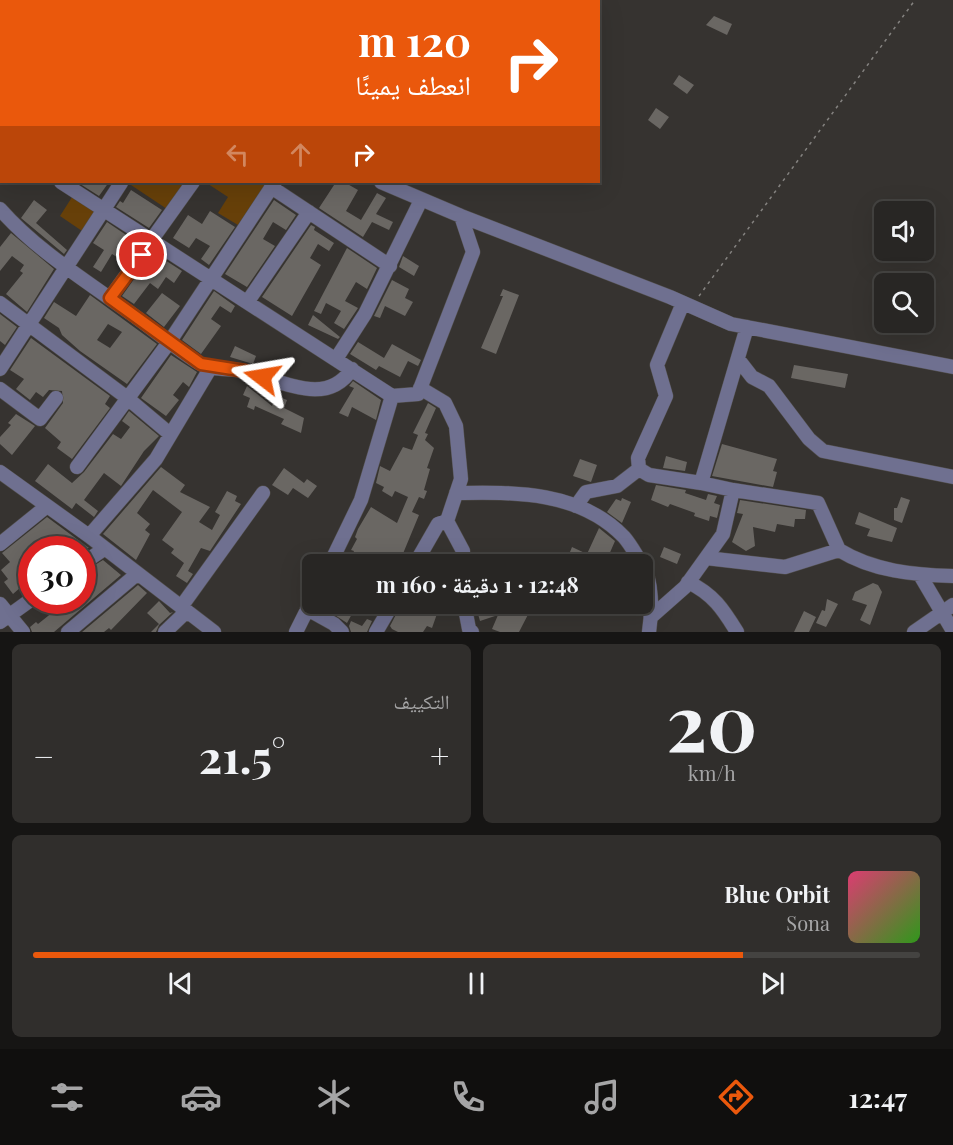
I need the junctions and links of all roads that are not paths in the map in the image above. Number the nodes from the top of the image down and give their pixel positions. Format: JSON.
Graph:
{"nodes":[{"id":1,"x":63,"y":183,"type":"edge"},
{"id":2,"x":121,"y":183,"type":"edge"},
{"id":3,"x":193,"y":183,"type":"edge"},
{"id":4,"x":383,"y":183,"type":"edge"},
{"id":5,"x":273,"y":184,"type":"edge"},
{"id":6,"x":421,"y":200,"type":"junction"},
{"id":7,"x":105,"y":208,"type":"junction"},
{"id":8,"x":0,"y":209,"type":"edge"},
{"id":9,"x":309,"y":212,"type":"junction"},
{"id":10,"x":461,"y":216,"type":"junction"},
{"id":11,"x":153,"y":240,"type":"junction"},
{"id":12,"x":66,"y":266,"type":"junction"},
{"id":13,"x":390,"y":266,"type":"junction"},
{"id":14,"x":212,"y":278,"type":"junction"},
{"id":15,"x":110,"y":298,"type":"junction"},
{"id":16,"x":248,"y":301,"type":"junction"},
{"id":17,"x":0,"y":303,"type":"edge"},
{"id":18,"x":687,"y":305,"type":"junction"},
{"id":19,"x":28,"y":324,"type":"junction"},
{"id":20,"x":747,"y":327,"type":"junction"},
{"id":21,"x":170,"y":341,"type":"junction"},
{"id":22,"x":336,"y":359,"type":"junction"},
{"id":23,"x":738,"y":359,"type":"junction"},
{"id":24,"x":211,"y":367,"type":"junction"},
{"id":25,"x":953,"y":367,"type":"edge"},
{"id":26,"x":0,"y":369,"type":"edge"},
{"id":27,"x":352,"y":369,"type":"junction"},
{"id":28,"x":420,"y":388,"type":"junction"},
{"id":29,"x":0,"y":389,"type":"edge"},
{"id":30,"x":392,"y":396,"type":"junction"},
{"id":31,"x":126,"y":397,"type":"junction"},
{"id":32,"x":56,"y":398,"type":"dead end"},
{"id":33,"x":170,"y":434,"type":"junction"},
{"id":34,"x":77,"y":466,"type":"dead end"},
{"id":35,"x":639,"y":469,"type":"junction"},
{"id":36,"x":0,"y":472,"type":"edge"},
{"id":37,"x":953,"y":477,"type":"edge"},
{"id":38,"x":701,"y":483,"type":"junction"},
{"id":39,"x":733,"y":490,"type":"junction"},
{"id":40,"x":263,"y":493,"type":"dead end"},
{"id":41,"x":456,"y":493,"type":"junction"},
{"id":42,"x":47,"y":506,"type":"junction"},
{"id":43,"x":576,"y":506,"type":"junction"},
{"id":44,"x":447,"y":521,"type":"junction"},
{"id":45,"x":89,"y":536,"type":"joint"},
{"id":46,"x":96,"y":542,"type":"edge"},
{"id":47,"x":0,"y":544,"type":"edge"},
{"id":48,"x":104,"y":549,"type":"junction"},
{"id":49,"x":839,"y":550,"type":"junction"},
{"id":50,"x":96,"y":554,"type":"edge"},
{"id":51,"x":335,"y":554,"type":"edge"},
{"id":52,"x":421,"y":554,"type":"edge"},
{"id":53,"x":463,"y":554,"type":"edge"},
{"id":54,"x":635,"y":554,"type":"edge"},
{"id":55,"x":706,"y":558,"type":"junction"},
{"id":56,"x":137,"y":574,"type":"junction"},
{"id":57,"x":920,"y":575,"type":"junction"},
{"id":58,"x":953,"y":576,"type":"edge"},
{"id":59,"x":688,"y":582,"type":"junction"},
{"id":60,"x":18,"y":606,"type":"edge"},
{"id":61,"x":184,"y":609,"type":"junction"},
{"id":62,"x":948,"y":610,"type":"edge"},
{"id":63,"x":3,"y":614,"type":"edge"},
{"id":64,"x":305,"y":614,"type":"edge"},
{"id":65,"x":322,"y":614,"type":"edge"},
{"id":66,"x":387,"y":614,"type":"edge"},
{"id":67,"x":466,"y":614,"type":"edge"},
{"id":68,"x":650,"y":614,"type":"edge"},
{"id":69,"x":651,"y":617,"type":"junction"},
{"id":70,"x":953,"y":631,"type":"edge"},
{"id":71,"x":23,"y":632,"type":"edge"},
{"id":72,"x":68,"y":632,"type":"edge"},
{"id":73,"x":165,"y":632,"type":"edge"},
{"id":74,"x":214,"y":632,"type":"edge"},
{"id":75,"x":296,"y":632,"type":"edge"},
{"id":76,"x":342,"y":632,"type":"edge"},
{"id":77,"x":376,"y":632,"type":"edge"},
{"id":78,"x":472,"y":632,"type":"edge"},
{"id":79,"x":649,"y":632,"type":"edge"},
{"id":80,"x":737,"y":632,"type":"edge"},
{"id":81,"x":914,"y":632,"type":"edge"}],
"edges":[{"from":1,"to":7,"type":"street"},
{"from":2,"to":7,"type":"street"},
{"from":3,"to":11,"type":"street"},
{"from":4,"to":6,"type":"street"},
{"from":5,"to":9,"type":"street"},
{"from":5,"to":14,"type":"street"},
{"from":6,"to":10,"type":"street"},
{"from":6,"to":13,"type":"street"},
{"from":7,"to":11,"type":"street"},
{"from":7,"to":12,"type":"street"},
{"from":8,"to":12,"type":"street"},
{"from":9,"to":13,"type":"street"},
{"from":9,"to":16,"type":"street"},
{"from":10,"to":18,"type":"street"},
{"from":10,"to":28,"type":"street"},
{"from":11,"to":14,"type":"street"},
{"from":11,"to":15,"type":"street"},
{"from":12,"to":15,"type":"street"},
{"from":12,"to":19,"type":"street"},
{"from":13,"to":22,"type":"street"},
{"from":14,"to":16,"type":"street"},
{"from":14,"to":21,"type":"street"},
{"from":15,"to":21,"type":"street"},
{"from":16,"to":22,"type":"street"},
{"from":17,"to":19,"type":"street"},
{"from":18,"to":20,"type":"street"},
{"from":18,"to":35,"type":"street"},
{"from":19,"to":26,"type":"street"},
{"from":19,"to":31,"type":"street"},
{"from":20,"to":23,"type":"street"},
{"from":20,"to":25,"type":"street"},
{"from":21,"to":24,"type":"street"},
{"from":21,"to":31,"type":"street"},
{"from":22,"to":27,"type":"street"},
{"from":23,"to":37,"type":"street"},
{"from":23,"to":38,"type":"street"},
{"from":24,"to":27,"type":"street"},
{"from":24,"to":33,"type":"street"},
{"from":27,"to":30,"type":"street"},
{"from":28,"to":30,"type":"street"},
{"from":28,"to":41,"type":"street"},
{"from":29,"to":32,"type":"street"},
{"from":30,"to":51,"type":"street"},
{"from":31,"to":33,"type":"street"},
{"from":31,"to":34,"type":"street"},
{"from":33,"to":45,"type":"street"},
{"from":35,"to":38,"type":"street"},
{"from":35,"to":43,"type":"street"},
{"from":36,"to":42,"type":"street"},
{"from":38,"to":39,"type":"street"},
{"from":39,"to":49,"type":"street"},
{"from":39,"to":55,"type":"street"},
{"from":40,"to":61,"type":"street"},
{"from":41,"to":43,"type":"street"},
{"from":41,"to":44,"type":"street"},
{"from":42,"to":45,"type":"street"},
{"from":42,"to":47,"type":"street"},
{"from":43,"to":54,"type":"street"},
{"from":44,"to":52,"type":"street"},
{"from":44,"to":53,"type":"street"},
{"from":46,"to":48,"type":"street"},
{"from":48,"to":50,"type":"street"},
{"from":48,"to":56,"type":"street"},
{"from":49,"to":55,"type":"street"},
{"from":49,"to":57,"type":"street"},
{"from":55,"to":59,"type":"street"},
{"from":56,"to":61,"type":"street"},
{"from":56,"to":72,"type":"street"},
{"from":57,"to":58,"type":"street"},
{"from":57,"to":62,"type":"street"},
{"from":59,"to":69,"type":"street"},
{"from":59,"to":80,"type":"street"},
{"from":60,"to":63,"type":"street"},
{"from":61,"to":73,"type":"street"},
{"from":61,"to":74,"type":"street"},
{"from":62,"to":70,"type":"street"},
{"from":62,"to":81,"type":"street"},
{"from":63,"to":71,"type":"street"},
{"from":64,"to":75,"type":"street"},
{"from":65,"to":76,"type":"street"},
{"from":66,"to":77,"type":"street"},
{"from":67,"to":78,"type":"street"},
{"from":68,"to":69,"type":"street"},
{"from":69,"to":79,"type":"street"}]}
